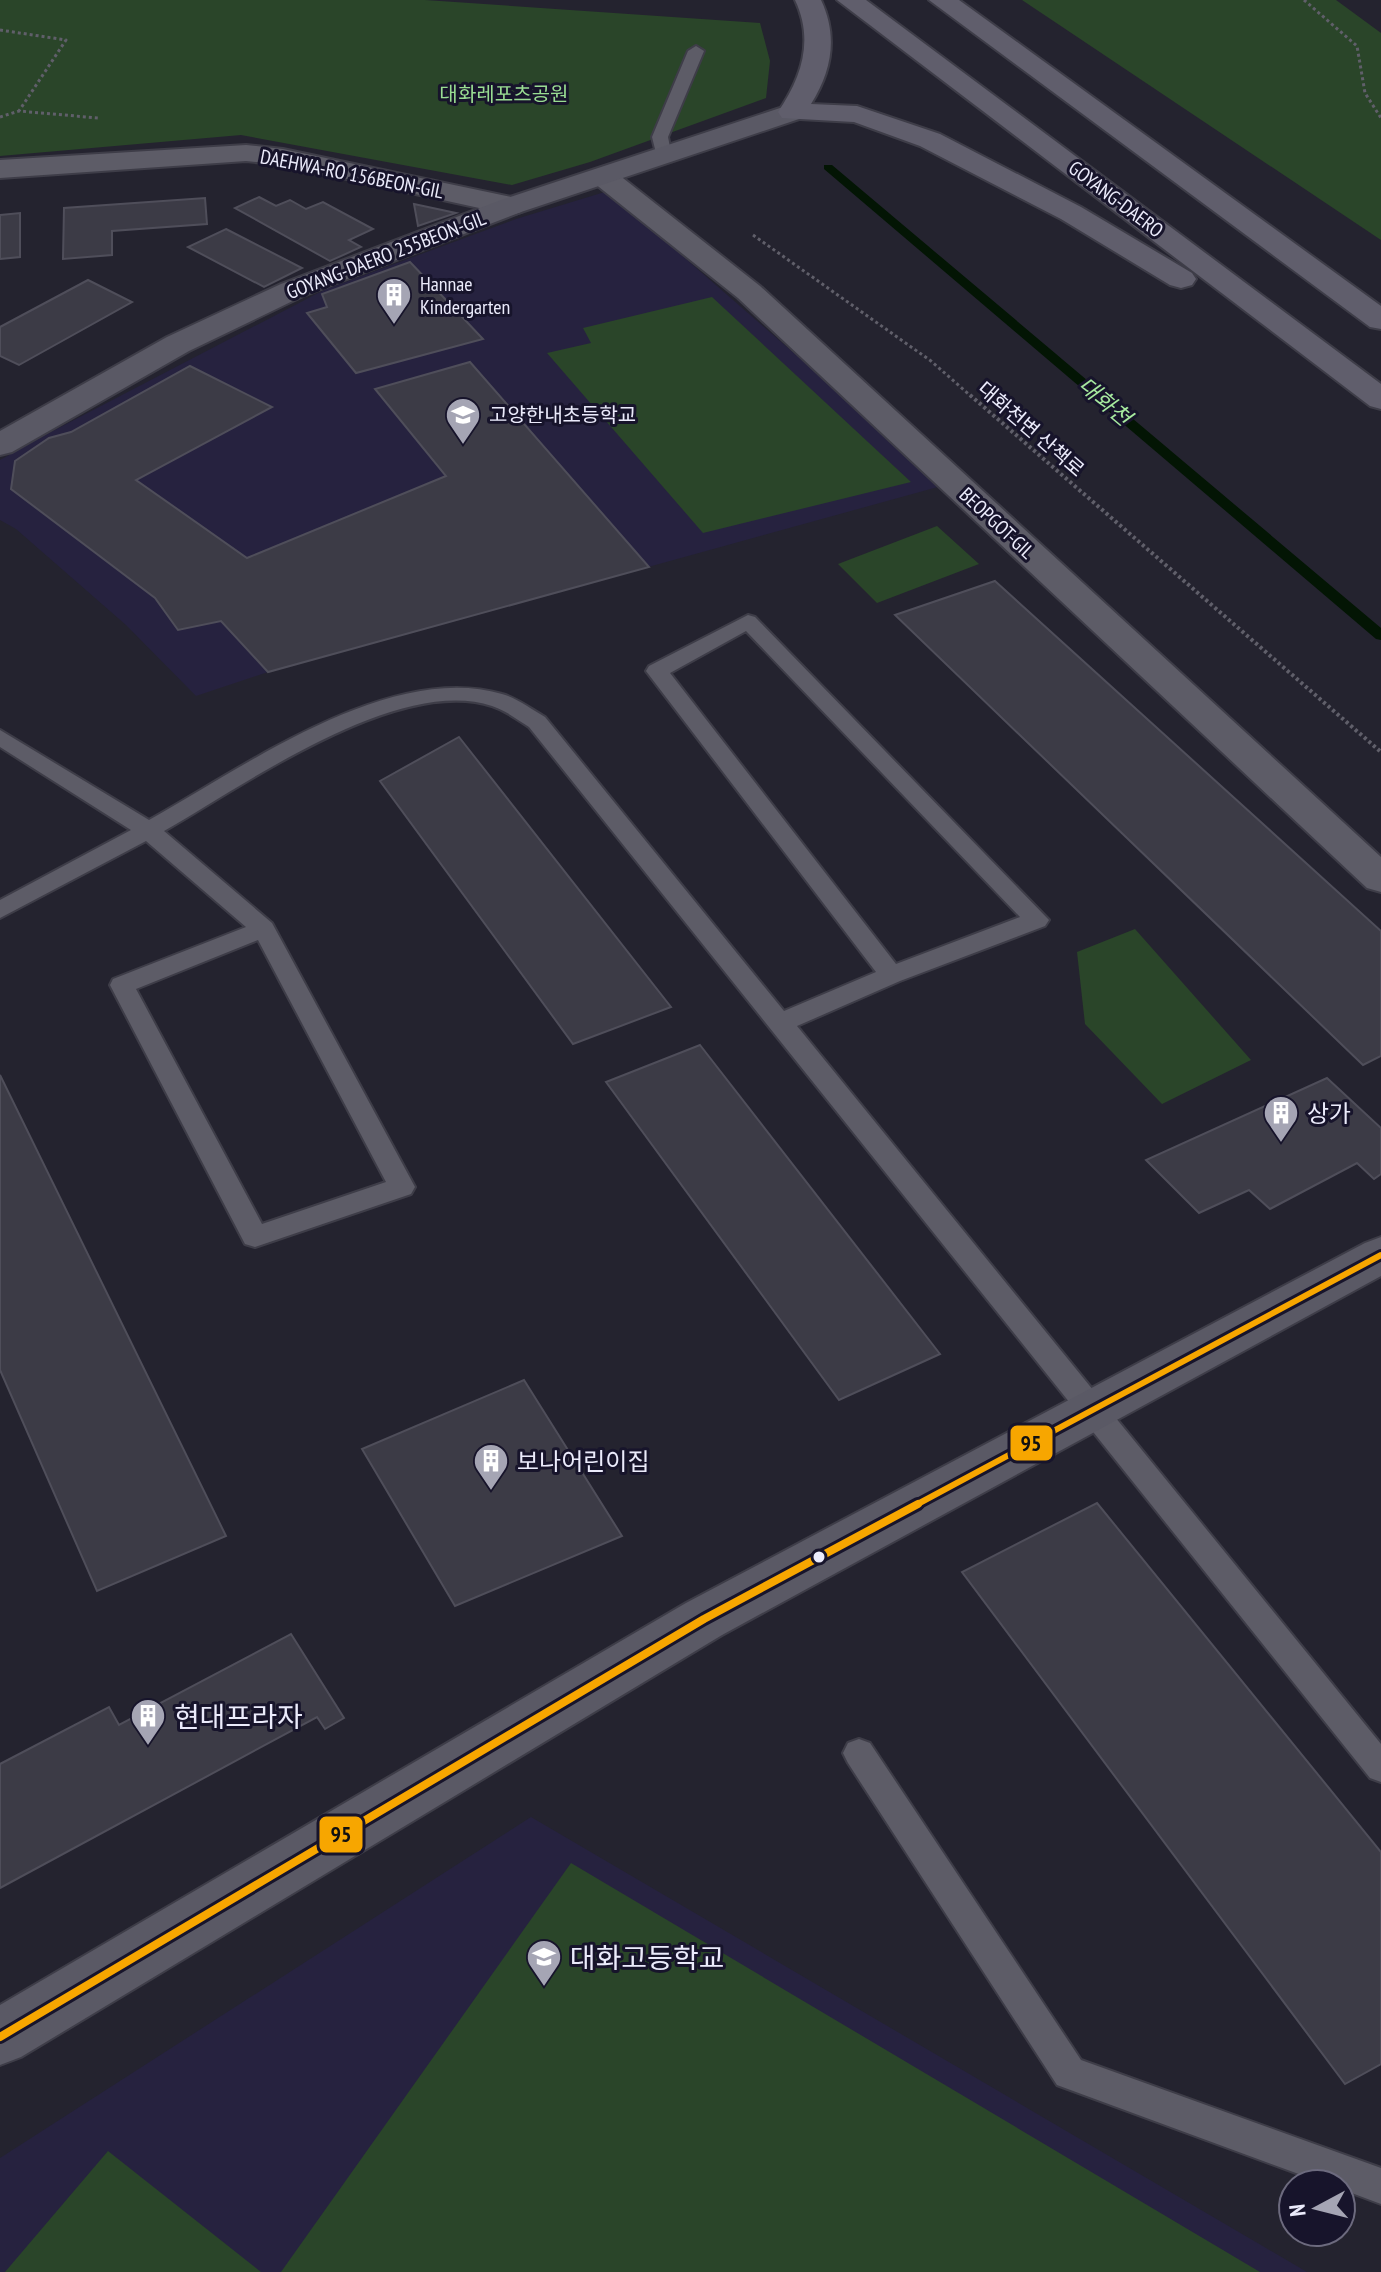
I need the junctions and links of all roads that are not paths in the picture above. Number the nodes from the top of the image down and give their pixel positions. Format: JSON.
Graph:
{"nodes":[{"id":1,"x":808,"y":0,"type":"edge"},
{"id":2,"x":850,"y":0,"type":"edge"},
{"id":3,"x":942,"y":0,"type":"edge"},
{"id":4,"x":696,"y":51,"type":"dead end"},
{"id":5,"x":792,"y":112,"type":"junction"},
{"id":6,"x":664,"y":157,"type":"junction"},
{"id":7,"x":0,"y":169,"type":"edge"},
{"id":8,"x":604,"y":177,"type":"junction"},
{"id":9,"x":511,"y":206,"type":"junction"},
{"id":10,"x":1260,"y":307,"type":"junction"},
{"id":11,"x":1381,"y":320,"type":"edge"},
{"id":12,"x":1381,"y":399,"type":"edge"},
{"id":13,"x":0,"y":445,"type":"edge"},
{"id":14,"x":0,"y":737,"type":"edge"},
{"id":15,"x":148,"y":830,"type":"junction"},
{"id":16,"x":1381,"y":879,"type":"edge"},
{"id":17,"x":0,"y":910,"type":"edge"},
{"id":18,"x":264,"y":929,"type":"junction"},
{"id":19,"x":891,"y":975,"type":"junction"},
{"id":20,"x":781,"y":1023,"type":"junction"},
{"id":21,"x":1381,"y":1255,"type":"edge"},
{"id":22,"x":1094,"y":1409,"type":"junction"},
{"id":23,"x":859,"y":1753,"type":"dead end"},
{"id":24,"x":1381,"y":1768,"type":"edge"},
{"id":25,"x":0,"y":2037,"type":"edge"},
{"id":26,"x":1381,"y":2186,"type":"edge"}],
"edges":[{"from":1,"to":5,"type":"main road"},
{"from":2,"to":10,"type":"main road","name":"GOYANG-DAERO"},
{"from":3,"to":11,"type":"main road"},
{"from":4,"to":6,"type":"lane"},
{"from":5,"to":6,"type":"street","name":"GOYANG-DAERO 255BEON-GIL"},
{"from":5,"to":10,"type":"main road"},
{"from":6,"to":8,"type":"street","name":"GOYANG-DAERO 255BEON-GIL"},
{"from":7,"to":9,"type":"street","name":"DAEHWA-RO 156BEON-GIL"},
{"from":8,"to":9,"type":"street","name":"GOYANG-DAERO 255BEON-GIL"},
{"from":8,"to":16,"type":"street","name":"BEOPGOT-GIL"},
{"from":9,"to":13,"type":"street","name":"GOYANG-DAERO 255BEON-GIL"},
{"from":10,"to":12,"type":"main road","name":"GOYANG-DAERO"},
{"from":14,"to":15,"type":"lane"},
{"from":15,"to":17,"type":"lane"},
{"from":15,"to":18,"type":"lane"},
{"from":15,"to":20,"type":"lane"},
{"from":18,"to":18,"type":"lane"},
{"from":19,"to":19,"type":"lane"},
{"from":19,"to":20,"type":"lane"},
{"from":20,"to":22,"type":"lane"},
{"from":21,"to":22,"type":"street"},
{"from":22,"to":24,"type":"lane"},
{"from":22,"to":25,"type":"street"},
{"from":23,"to":26,"type":"lane"}]}
